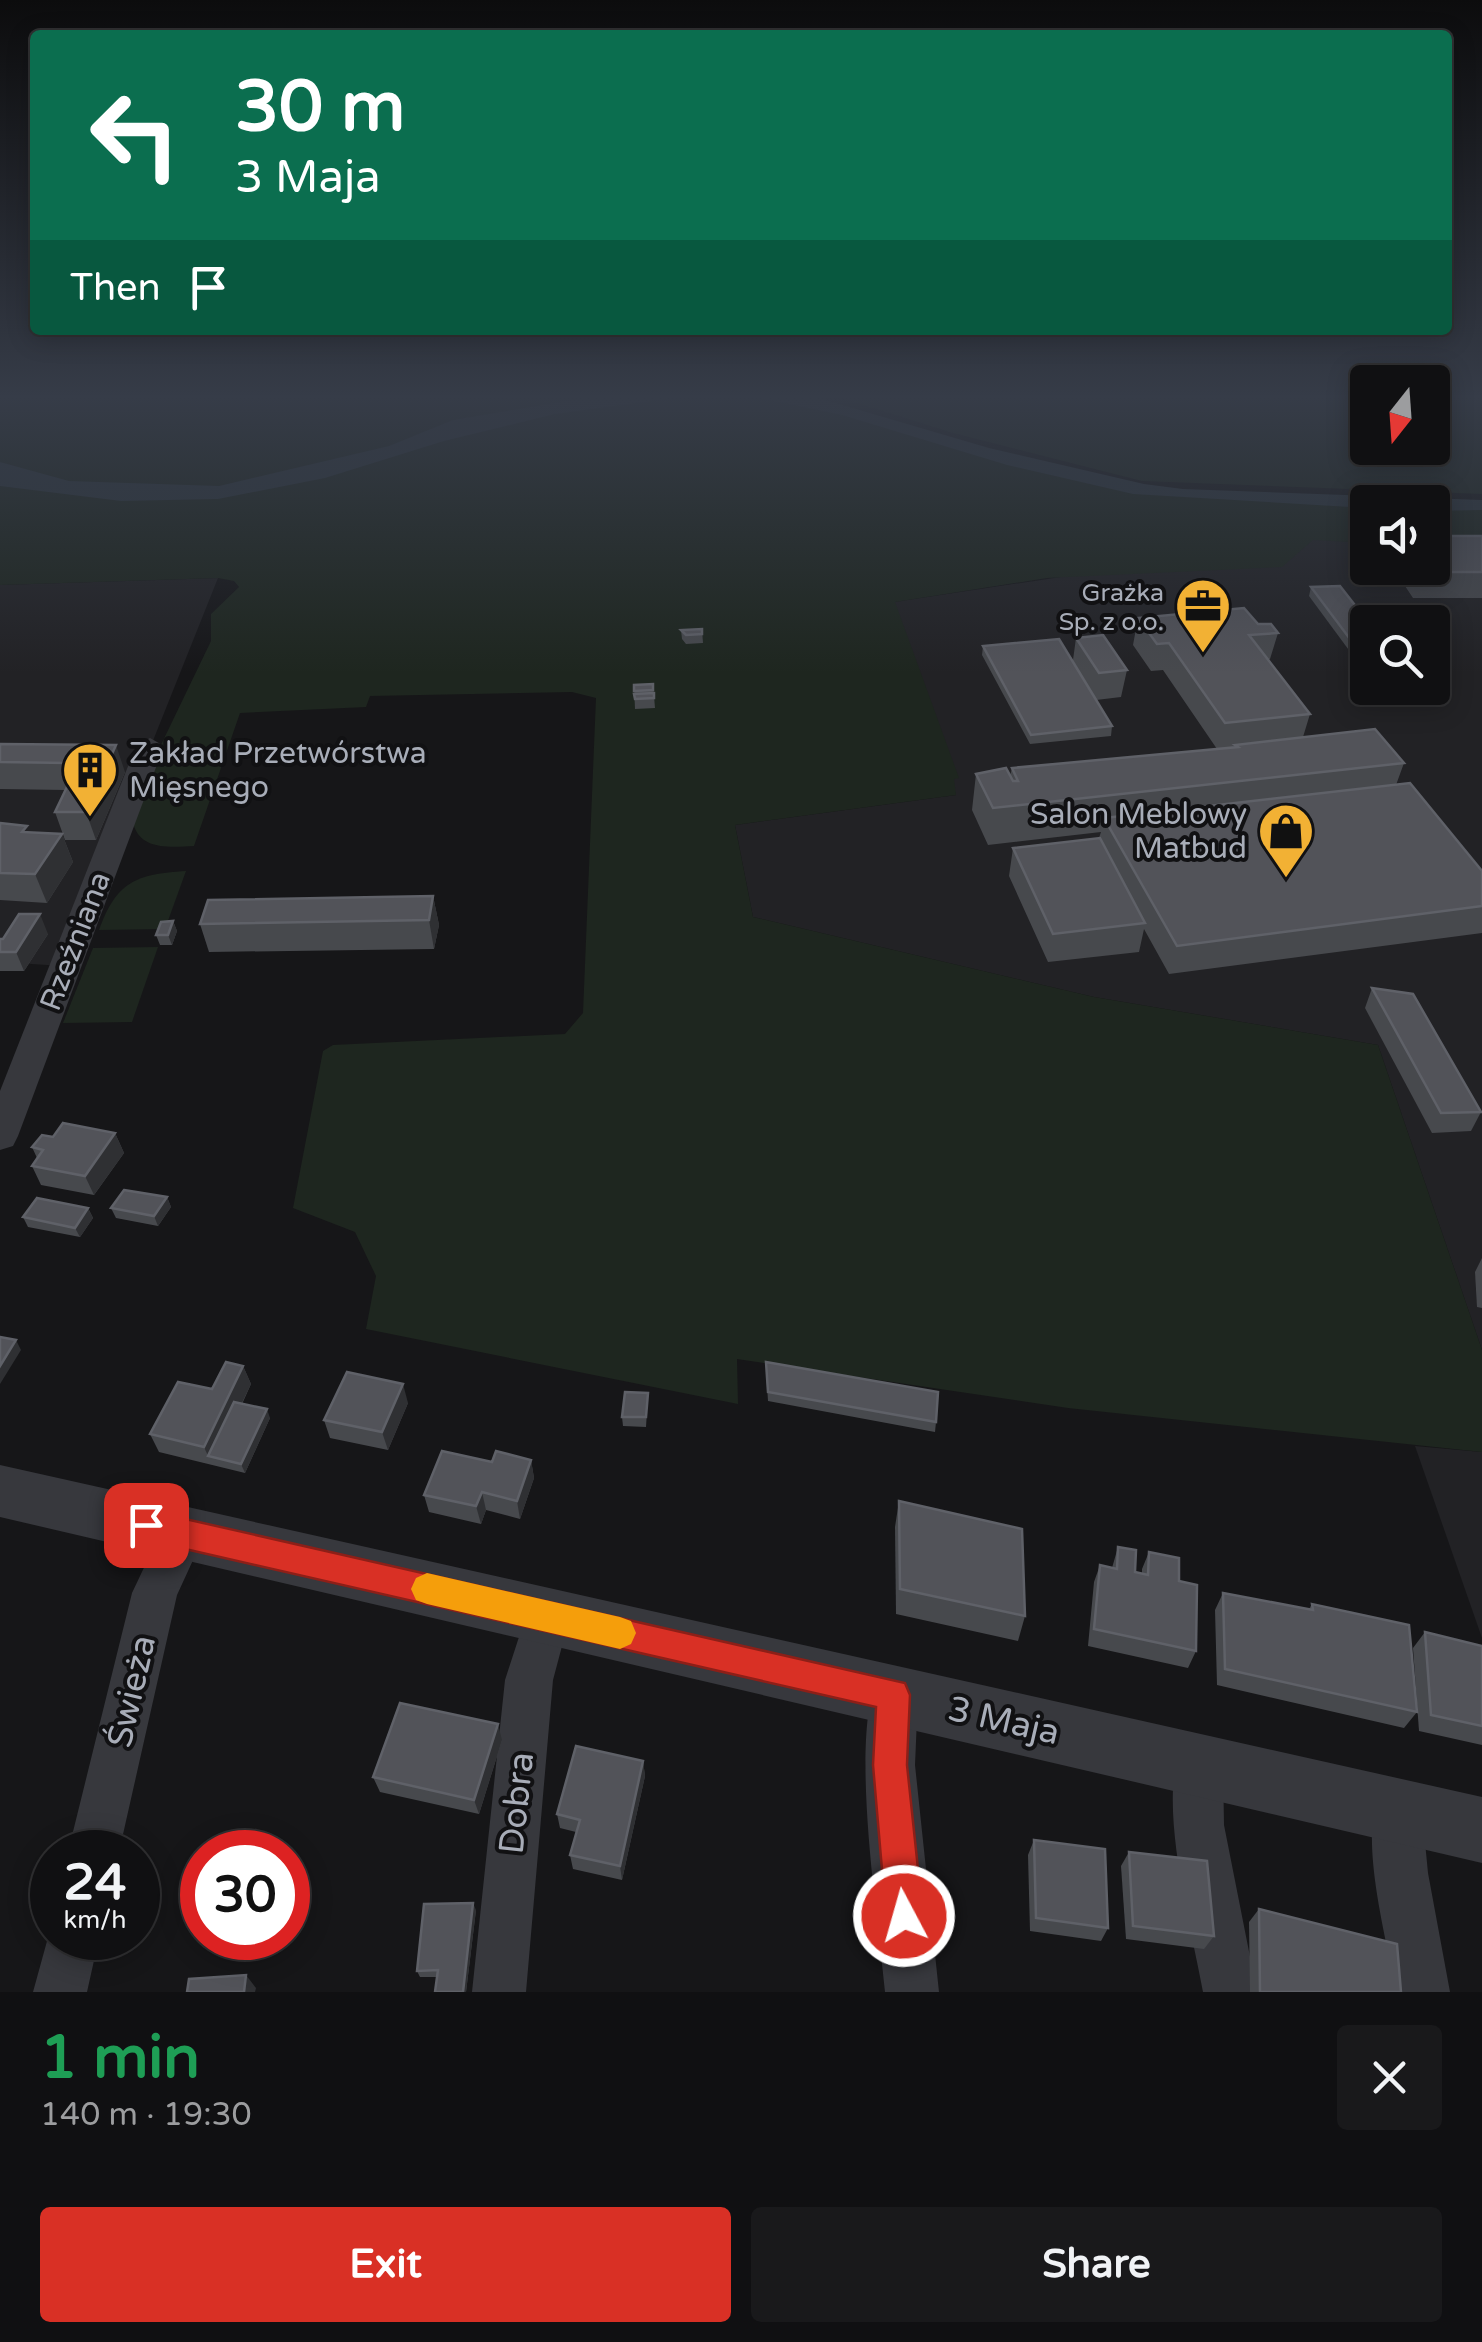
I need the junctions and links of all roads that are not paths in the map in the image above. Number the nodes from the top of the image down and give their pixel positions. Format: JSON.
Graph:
{"nodes":[{"id":1,"x":150,"y":746,"type":"dead end"},
{"id":2,"x":0,"y":1136,"type":"edge"},
{"id":3,"x":0,"y":1491,"type":"edge"},
{"id":4,"x":183,"y":1534,"type":"junction"},
{"id":5,"x":547,"y":1616,"type":"junction"},
{"id":6,"x":894,"y":1695,"type":"junction"},
{"id":7,"x":1198,"y":1765,"type":"junction"},
{"id":8,"x":1397,"y":1810,"type":"junction"},
{"id":9,"x":98,"y":1830,"type":"edge"},
{"id":10,"x":1482,"y":1830,"type":"edge"},
{"id":11,"x":68,"y":1960,"type":"edge"},
{"id":12,"x":60,"y":1992,"type":"edge"},
{"id":13,"x":500,"y":1992,"type":"edge"},
{"id":14,"x":912,"y":1992,"type":"edge"},
{"id":15,"x":1230,"y":1992,"type":"edge"},
{"id":16,"x":1423,"y":1992,"type":"edge"}],
"edges":[{"from":1,"to":2,"type":"street","name":"Rzeźniana"},
{"from":3,"to":4,"type":"street","name":"3 Maja"},
{"from":4,"to":5,"type":"street","name":"3 Maja"},
{"from":4,"to":9,"type":"street","name":"Świeża"},
{"from":5,"to":6,"type":"street","name":"3 Maja"},
{"from":5,"to":13,"type":"street","name":"Dobra"},
{"from":6,"to":7,"type":"street","name":"3 Maja"},
{"from":6,"to":14,"type":"street"},
{"from":7,"to":8,"type":"street","name":"3 Maja"},
{"from":7,"to":15,"type":"street"},
{"from":8,"to":10,"type":"street","name":"3 Maja"},
{"from":8,"to":16,"type":"street"},
{"from":11,"to":12,"type":"street"}]}
